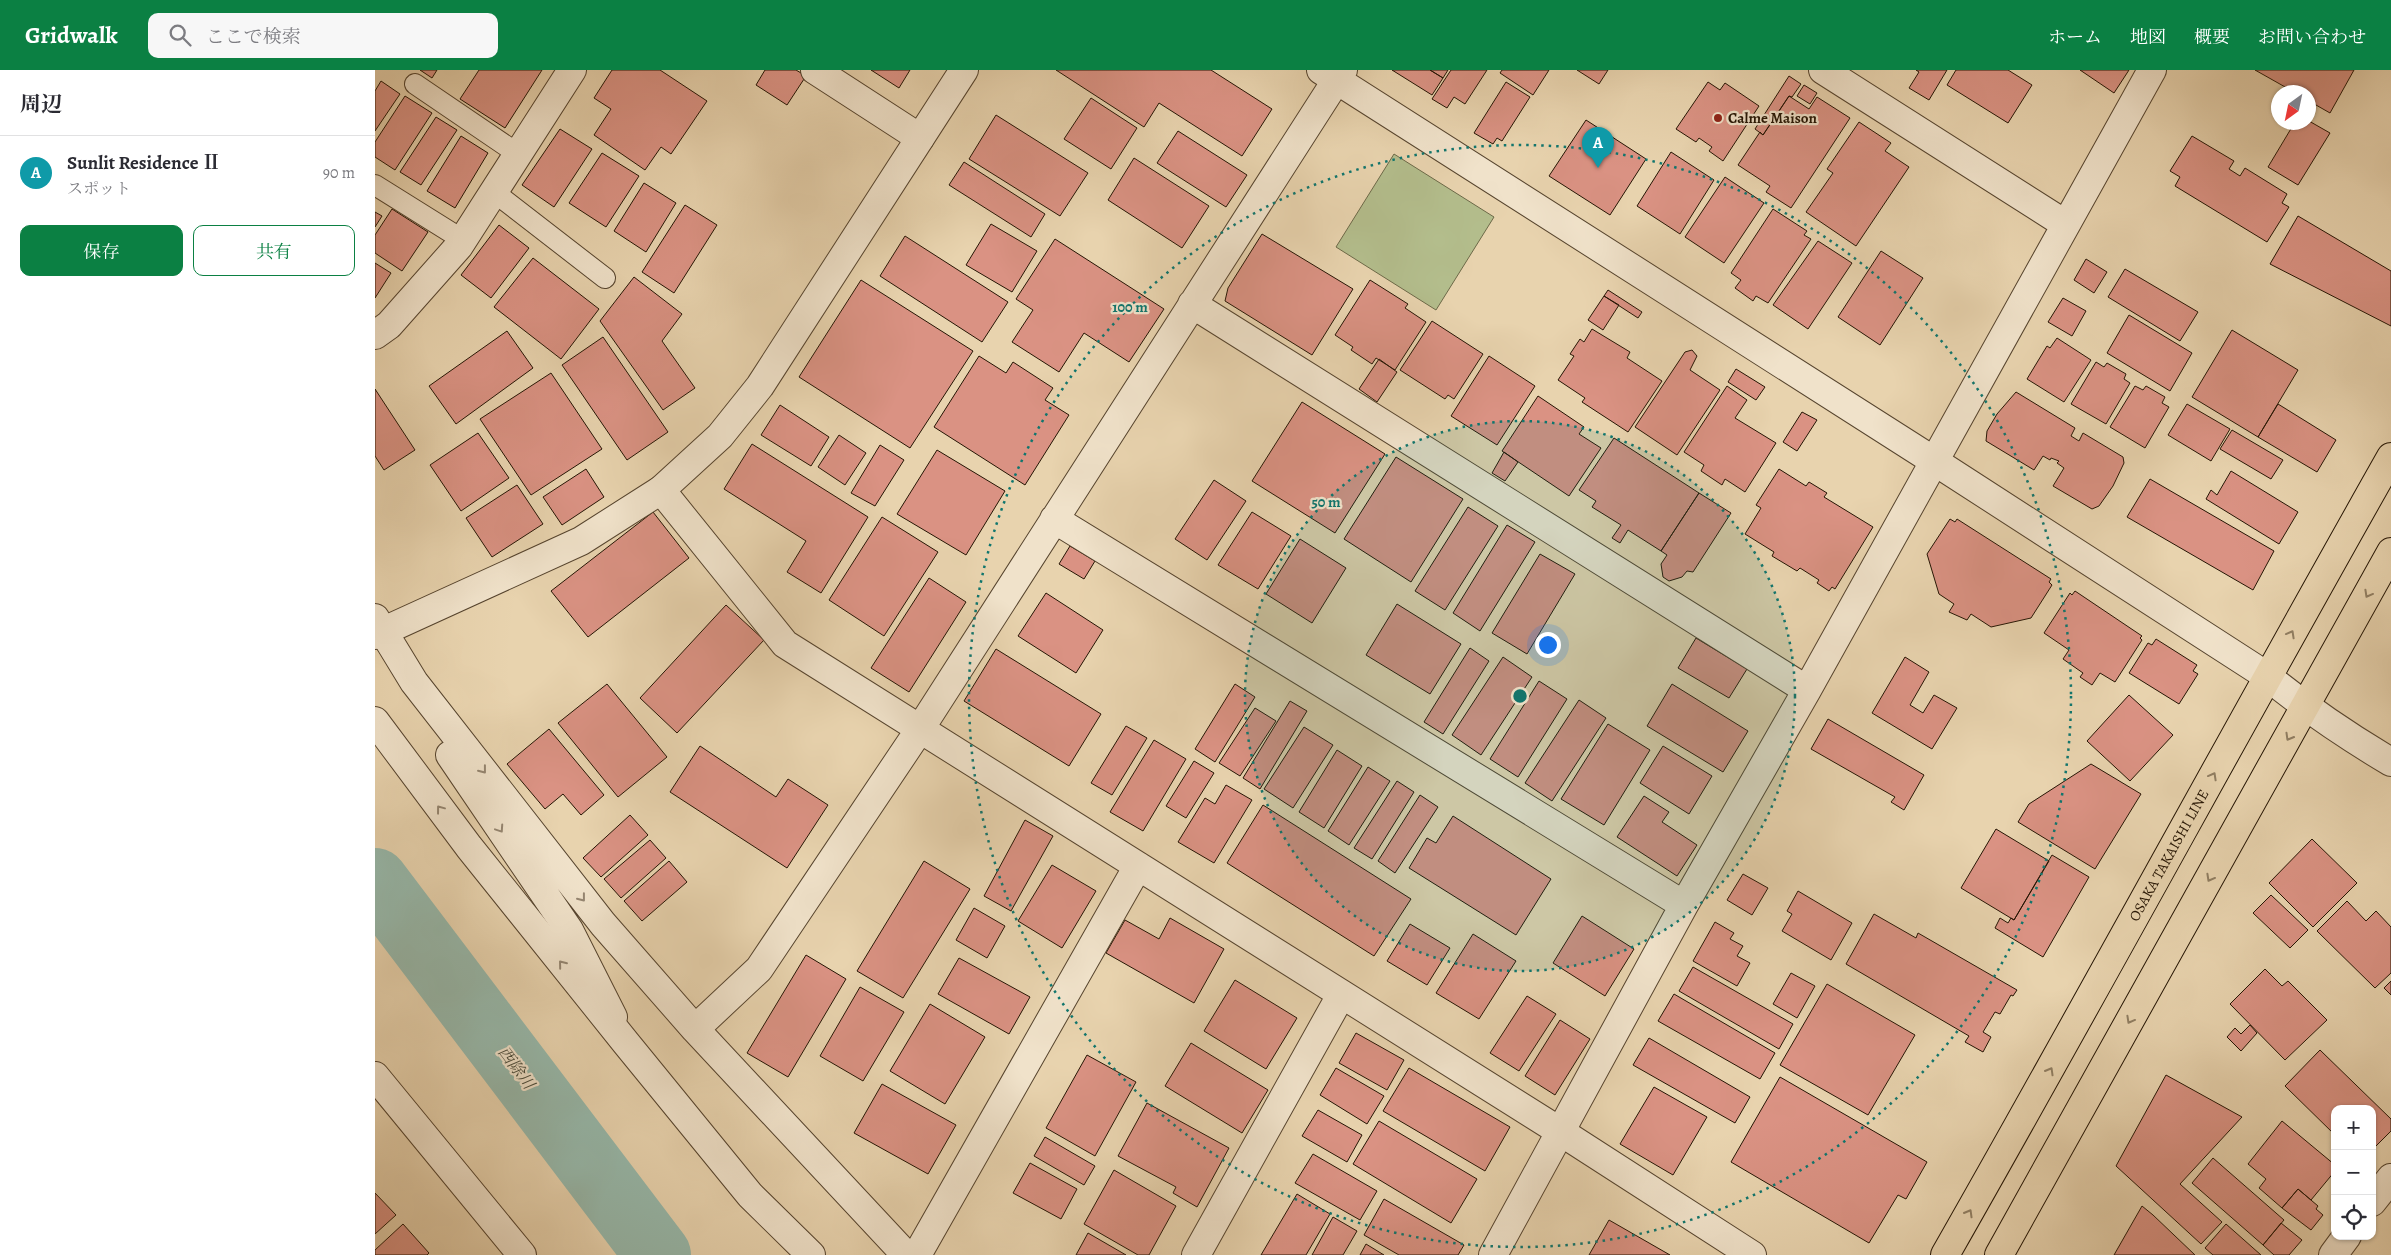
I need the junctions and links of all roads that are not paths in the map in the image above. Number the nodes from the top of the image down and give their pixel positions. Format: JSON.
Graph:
{"nodes":[{"id":1,"x":572,"y":70,"type":"edge"},
{"id":2,"x":815,"y":70,"type":"edge"},
{"id":3,"x":964,"y":70,"type":"edge"},
{"id":4,"x":1823,"y":70,"type":"edge"},
{"id":5,"x":2152,"y":70,"type":"edge"},
{"id":6,"x":1334,"y":73,"type":"edge"},
{"id":7,"x":415,"y":84,"type":"dead end"},
{"id":8,"x":920,"y":138,"type":"junction"},
{"id":9,"x":518,"y":154,"type":"junction"},
{"id":10,"x":375,"y":185,"type":"edge"},
{"id":11,"x":494,"y":192,"type":"junction"},
{"id":12,"x":2065,"y":224,"type":"junction"},
{"id":13,"x":463,"y":240,"type":"junction"},
{"id":14,"x":605,"y":278,"type":"dead end"},
{"id":15,"x":1192,"y":304,"type":"junction"},
{"id":16,"x":375,"y":335,"type":"edge"},
{"id":17,"x":2391,"y":457,"type":"edge"},
{"id":18,"x":1934,"y":460,"type":"junction"},
{"id":19,"x":661,"y":490,"type":"junction"},
{"id":20,"x":1054,"y":519,"type":"junction"},
{"id":21,"x":2391,"y":552,"type":"edge"},
{"id":22,"x":378,"y":628,"type":"edge"},
{"id":23,"x":2267,"y":676,"type":"junction"},
{"id":24,"x":414,"y":682,"type":"junction"},
{"id":25,"x":1807,"y":690,"type":"junction"},
{"id":26,"x":2305,"y":708,"type":"junction"},
{"id":27,"x":375,"y":721,"type":"edge"},
{"id":28,"x":920,"y":729,"type":"junction"},
{"id":29,"x":2391,"y":762,"type":"edge"},
{"id":30,"x":1138,"y":866,"type":"junction"},
{"id":31,"x":1684,"y":905,"type":"junction"},
{"id":32,"x":1341,"y":995,"type":"junction"},
{"id":33,"x":695,"y":1029,"type":"junction"},
{"id":34,"x":626,"y":1042,"type":"junction"},
{"id":35,"x":375,"y":1076,"type":"edge"},
{"id":36,"x":1561,"y":1132,"type":"junction"},
{"id":37,"x":2391,"y":1178,"type":"edge"},
{"id":38,"x":2376,"y":1197,"type":"edge"},
{"id":39,"x":2344,"y":1240,"type":"edge"},
{"id":40,"x":522,"y":1255,"type":"edge"},
{"id":41,"x":811,"y":1255,"type":"edge"},
{"id":42,"x":906,"y":1255,"type":"edge"},
{"id":43,"x":917,"y":1255,"type":"edge"},
{"id":44,"x":1195,"y":1255,"type":"edge"},
{"id":45,"x":1493,"y":1255,"type":"edge"},
{"id":46,"x":1752,"y":1255,"type":"edge"},
{"id":47,"x":1945,"y":1255,"type":"edge"},
{"id":48,"x":1999,"y":1255,"type":"edge"},
{"id":49,"x":2333,"y":1255,"type":"edge"}],
"edges":[{"from":1,"to":9,"type":"street"},
{"from":2,"to":8,"type":"street"},
{"from":3,"to":8,"type":"street"},
{"from":4,"to":12,"type":"street"},
{"from":5,"to":12,"type":"street"},
{"from":6,"to":15,"type":"street"},
{"from":6,"to":18,"type":"street"},
{"from":7,"to":9,"type":"lane"},
{"from":8,"to":19,"type":"street"},
{"from":9,"to":11,"type":"street"},
{"from":10,"to":13,"type":"lane"},
{"from":11,"to":13,"type":"street"},
{"from":11,"to":14,"type":"lane"},
{"from":12,"to":18,"type":"street"},
{"from":13,"to":16,"type":"street"},
{"from":15,"to":20,"type":"street"},
{"from":15,"to":25,"type":"street"},
{"from":23,"to":17,"type":"main road","name":"OSAKA TAKAISHI LINE","one_way":true},
{"from":18,"to":23,"type":"street"},
{"from":18,"to":25,"type":"street"},
{"from":19,"to":22,"type":"street"},
{"from":19,"to":28,"type":"street"},
{"from":20,"to":28,"type":"street"},
{"from":20,"to":31,"type":"street"},
{"from":21,"to":26,"type":"main road","one_way":true},
{"from":22,"to":24,"type":"street"},
{"from":23,"to":26,"type":"street"},
{"from":47,"to":23,"type":"main road","name":"OSAKA TAKAISHI LINE","one_way":true},
{"from":24,"to":33,"type":"street","one_way":true},
{"from":24,"to":34,"type":"street","one_way":true},
{"from":25,"to":31,"type":"street"},
{"from":26,"to":29,"type":"street"},
{"from":26,"to":48,"type":"main road","one_way":true},
{"from":34,"to":27,"type":"street","one_way":true},
{"from":28,"to":30,"type":"street"},
{"from":28,"to":33,"type":"street"},
{"from":30,"to":32,"type":"street"},
{"from":30,"to":43,"type":"street"},
{"from":31,"to":36,"type":"street"},
{"from":32,"to":36,"type":"street"},
{"from":32,"to":44,"type":"street"},
{"from":33,"to":42,"type":"street"},
{"from":34,"to":41,"type":"street"},
{"from":35,"to":40,"type":"street"},
{"from":36,"to":45,"type":"street"},
{"from":36,"to":46,"type":"street"},
{"from":37,"to":38,"type":"street"},
{"from":39,"to":49,"type":"street"}]}
